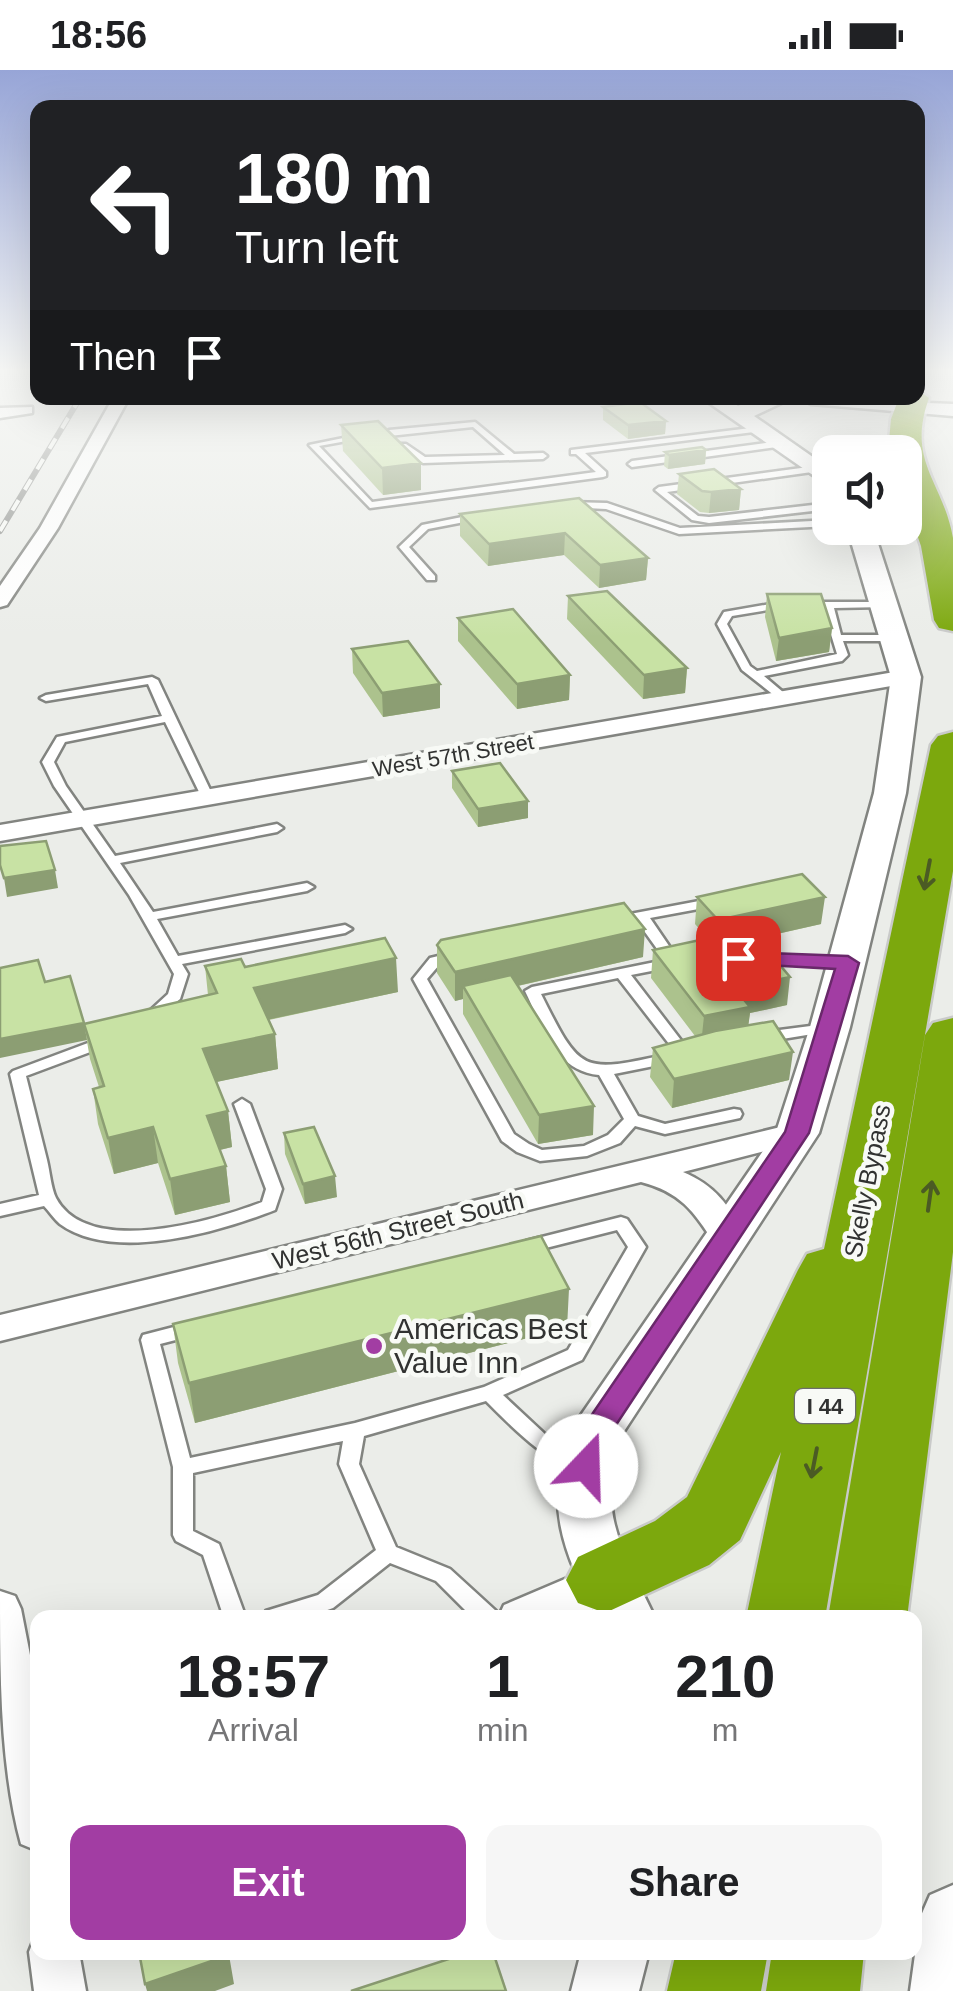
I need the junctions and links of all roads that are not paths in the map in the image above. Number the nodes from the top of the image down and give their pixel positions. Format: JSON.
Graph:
{"nodes":[{"id":1,"x":88,"y":458,"type":"edge"},
{"id":2,"x":324,"y":458,"type":"edge"},
{"id":3,"x":415,"y":458,"type":"edge"},
{"id":4,"x":464,"y":458,"type":"edge"},
{"id":5,"x":583,"y":458,"type":"edge"},
{"id":6,"x":679,"y":458,"type":"edge"},
{"id":7,"x":632,"y":464,"type":"dead end"},
{"id":8,"x":812,"y":476,"type":"edge"},
{"id":9,"x":922,"y":501,"type":"edge"},
{"id":10,"x":552,"y":506,"type":"edge"},
{"id":11,"x":812,"y":508,"type":"edge"},
{"id":12,"x":492,"y":514,"type":"edge"},
{"id":13,"x":812,"y":524,"type":"edge"},
{"id":14,"x":866,"y":545,"type":"edge"},
{"id":15,"x":431,"y":578,"type":"dead end"},
{"id":16,"x":884,"y":598,"type":"junction"},
{"id":17,"x":0,"y":601,"type":"edge"},
{"id":18,"x":828,"y":606,"type":"junction"},
{"id":19,"x":953,"y":620,"type":"edge"},
{"id":20,"x":837,"y":638,"type":"junction"},
{"id":21,"x":896,"y":638,"type":"junction"},
{"id":22,"x":754,"y":675,"type":"junction"},
{"id":23,"x":906,"y":677,"type":"junction"},
{"id":24,"x":46,"y":698,"type":"dead end"},
{"id":25,"x":784,"y":698,"type":"junction"},
{"id":26,"x":169,"y":718,"type":"junction"},
{"id":27,"x":953,"y":745,"type":"edge"},
{"id":28,"x":208,"y":798,"type":"junction"},
{"id":29,"x":86,"y":819,"type":"junction"},
{"id":30,"x":278,"y":828,"type":"dead end"},
{"id":31,"x":0,"y":833,"type":"edge"},
{"id":32,"x":111,"y":861,"type":"junction"},
{"id":33,"x":307,"y":886,"type":"dead end"},
{"id":34,"x":728,"y":899,"type":"edge"},
{"id":35,"x":641,"y":916,"type":"junction"},
{"id":36,"x":148,"y":917,"type":"junction"},
{"id":37,"x":607,"y":922,"type":"edge"},
{"id":38,"x":345,"y":929,"type":"dead end"},
{"id":39,"x":470,"y":952,"type":"edge"},
{"id":40,"x":738,"y":958,"type":"edge"},
{"id":41,"x":174,"y":961,"type":"junction"},
{"id":42,"x":848,"y":963,"type":"junction"},
{"id":43,"x":621,"y":972,"type":"junction"},
{"id":44,"x":532,"y":992,"type":"junction"},
{"id":45,"x":513,"y":996,"type":"edge"},
{"id":46,"x":457,"y":1008,"type":"dead end"},
{"id":47,"x":438,"y":1012,"type":"junction"},
{"id":48,"x":830,"y":1027,"type":"junction"},
{"id":49,"x":953,"y":1035,"type":"edge"},
{"id":50,"x":740,"y":1043,"type":"edge"},
{"id":51,"x":703,"y":1051,"type":"edge"},
{"id":52,"x":684,"y":1056,"type":"junction"},
{"id":53,"x":606,"y":1073,"type":"junction"},
{"id":54,"x":242,"y":1104,"type":"dead end"},
{"id":55,"x":734,"y":1114,"type":"dead end"},
{"id":56,"x":632,"y":1120,"type":"junction"},
{"id":57,"x":797,"y":1133,"type":"junction"},
{"id":58,"x":641,"y":1171,"type":"junction"},
{"id":59,"x":865,"y":1195,"type":"junction"},
{"id":60,"x":48,"y":1200,"type":"junction"},
{"id":61,"x":0,"y":1210,"type":"edge"},
{"id":62,"x":726,"y":1235,"type":"junction"},
{"id":63,"x":508,"y":1251,"type":"edge"},
{"id":64,"x":953,"y":1263,"type":"edge"},
{"id":65,"x":206,"y":1326,"type":"edge"},
{"id":66,"x":0,"y":1328,"type":"edge"},
{"id":67,"x":905,"y":1362,"type":"junction"},
{"id":68,"x":489,"y":1393,"type":"junction"},
{"id":69,"x":355,"y":1431,"type":"junction"},
{"id":70,"x":586,"y":1466,"type":"junction"},
{"id":71,"x":183,"y":1468,"type":"junction"},
{"id":72,"x":388,"y":1553,"type":"junction"},
{"id":73,"x":616,"y":1599,"type":"edge"},
{"id":74,"x":0,"y":1609,"type":"edge"},
{"id":75,"x":232,"y":1610,"type":"edge"},
{"id":76,"x":300,"y":1610,"type":"edge"},
{"id":77,"x":480,"y":1610,"type":"edge"},
{"id":78,"x":543,"y":1610,"type":"edge"},
{"id":79,"x":787,"y":1610,"type":"edge"},
{"id":80,"x":868,"y":1610,"type":"edge"},
{"id":81,"x":22,"y":1760,"type":"edge"},
{"id":82,"x":30,"y":1794,"type":"edge"},
{"id":83,"x":953,"y":1918,"type":"edge"},
{"id":84,"x":55,"y":1960,"type":"edge"},
{"id":85,"x":613,"y":1960,"type":"edge"},
{"id":86,"x":720,"y":1960,"type":"edge"},
{"id":87,"x":817,"y":1960,"type":"edge"},
{"id":88,"x":60,"y":1991,"type":"edge"},
{"id":89,"x":605,"y":1991,"type":"edge"},
{"id":90,"x":714,"y":1991,"type":"edge"},
{"id":91,"x":813,"y":1991,"type":"edge"},
{"id":92,"x":944,"y":1991,"type":"edge"}],
"edges":[{"from":1,"to":17,"type":"street"},
{"from":2,"to":5,"type":"lane"},
{"from":3,"to":4,"type":"lane"},
{"from":6,"to":7,"type":"lane"},
{"from":8,"to":11,"type":"lane"},
{"from":9,"to":19,"type":"highway"},
{"from":10,"to":13,"type":"lane"},
{"from":12,"to":15,"type":"lane"},
{"from":14,"to":16,"type":"street"},
{"from":16,"to":18,"type":"lane"},
{"from":16,"to":21,"type":"street"},
{"from":18,"to":20,"type":"lane"},
{"from":18,"to":22,"type":"lane"},
{"from":20,"to":21,"type":"lane"},
{"from":20,"to":22,"type":"lane"},
{"from":21,"to":23,"type":"street"},
{"from":22,"to":25,"type":"lane"},
{"from":23,"to":25,"type":"street","name":"West 57th Street"},
{"from":23,"to":42,"type":"street"},
{"from":24,"to":26,"type":"lane"},
{"from":25,"to":28,"type":"street","name":"West 57th Street"},
{"from":26,"to":28,"type":"lane"},
{"from":26,"to":29,"type":"lane"},
{"from":27,"to":59,"type":"highway","name":"Skelly Bypass","number":"I 44","one_way":true},
{"from":28,"to":29,"type":"street","name":"West 57th Street"},
{"from":29,"to":31,"type":"street","name":"West 57th Street"},
{"from":29,"to":32,"type":"lane"},
{"from":30,"to":32,"type":"lane"},
{"from":32,"to":36,"type":"lane"},
{"from":33,"to":36,"type":"lane"},
{"from":34,"to":35,"type":"lane"},
{"from":35,"to":37,"type":"lane"},
{"from":35,"to":43,"type":"lane"},
{"from":36,"to":41,"type":"lane"},
{"from":38,"to":41,"type":"lane"},
{"from":39,"to":47,"type":"lane"},
{"from":40,"to":42,"type":"lane"},
{"from":41,"to":60,"type":"lane"},
{"from":42,"to":48,"type":"street"},
{"from":43,"to":44,"type":"lane"},
{"from":43,"to":52,"type":"lane"},
{"from":44,"to":45,"type":"lane"},
{"from":44,"to":53,"type":"lane"},
{"from":46,"to":47,"type":"lane"},
{"from":47,"to":56,"type":"lane"},
{"from":48,"to":50,"type":"lane"},
{"from":48,"to":57,"type":"street"},
{"from":67,"to":49,"type":"highway","one_way":true},
{"from":51,"to":52,"type":"lane"},
{"from":52,"to":53,"type":"lane"},
{"from":53,"to":56,"type":"lane"},
{"from":54,"to":60,"type":"lane"},
{"from":55,"to":56,"type":"lane"},
{"from":57,"to":58,"type":"street","name":"West 56th Street South"},
{"from":57,"to":62,"type":"street"},
{"from":58,"to":62,"type":"street"},
{"from":58,"to":66,"type":"street","name":"West 56th Street South"},
{"from":59,"to":73,"type":"highway"},
{"from":59,"to":79,"type":"highway","name":"Skelly Bypass","number":"I 44","one_way":true},
{"from":60,"to":61,"type":"lane"},
{"from":62,"to":70,"type":"street"},
{"from":63,"to":68,"type":"lane"},
{"from":64,"to":67,"type":"highway"},
{"from":65,"to":71,"type":"lane"},
{"from":67,"to":80,"type":"highway"},
{"from":68,"to":69,"type":"lane"},
{"from":68,"to":70,"type":"lane"},
{"from":69,"to":71,"type":"lane"},
{"from":69,"to":72,"type":"lane"},
{"from":70,"to":73,"type":"street"},
{"from":71,"to":75,"type":"lane"},
{"from":72,"to":76,"type":"lane"},
{"from":72,"to":77,"type":"lane"},
{"from":73,"to":78,"type":"street"},
{"from":74,"to":81,"type":"street"},
{"from":81,"to":82,"type":"street"},
{"from":83,"to":92,"type":"street"},
{"from":84,"to":88,"type":"street"},
{"from":85,"to":89,"type":"street"},
{"from":86,"to":90,"type":"highway"},
{"from":87,"to":91,"type":"highway"}]}
